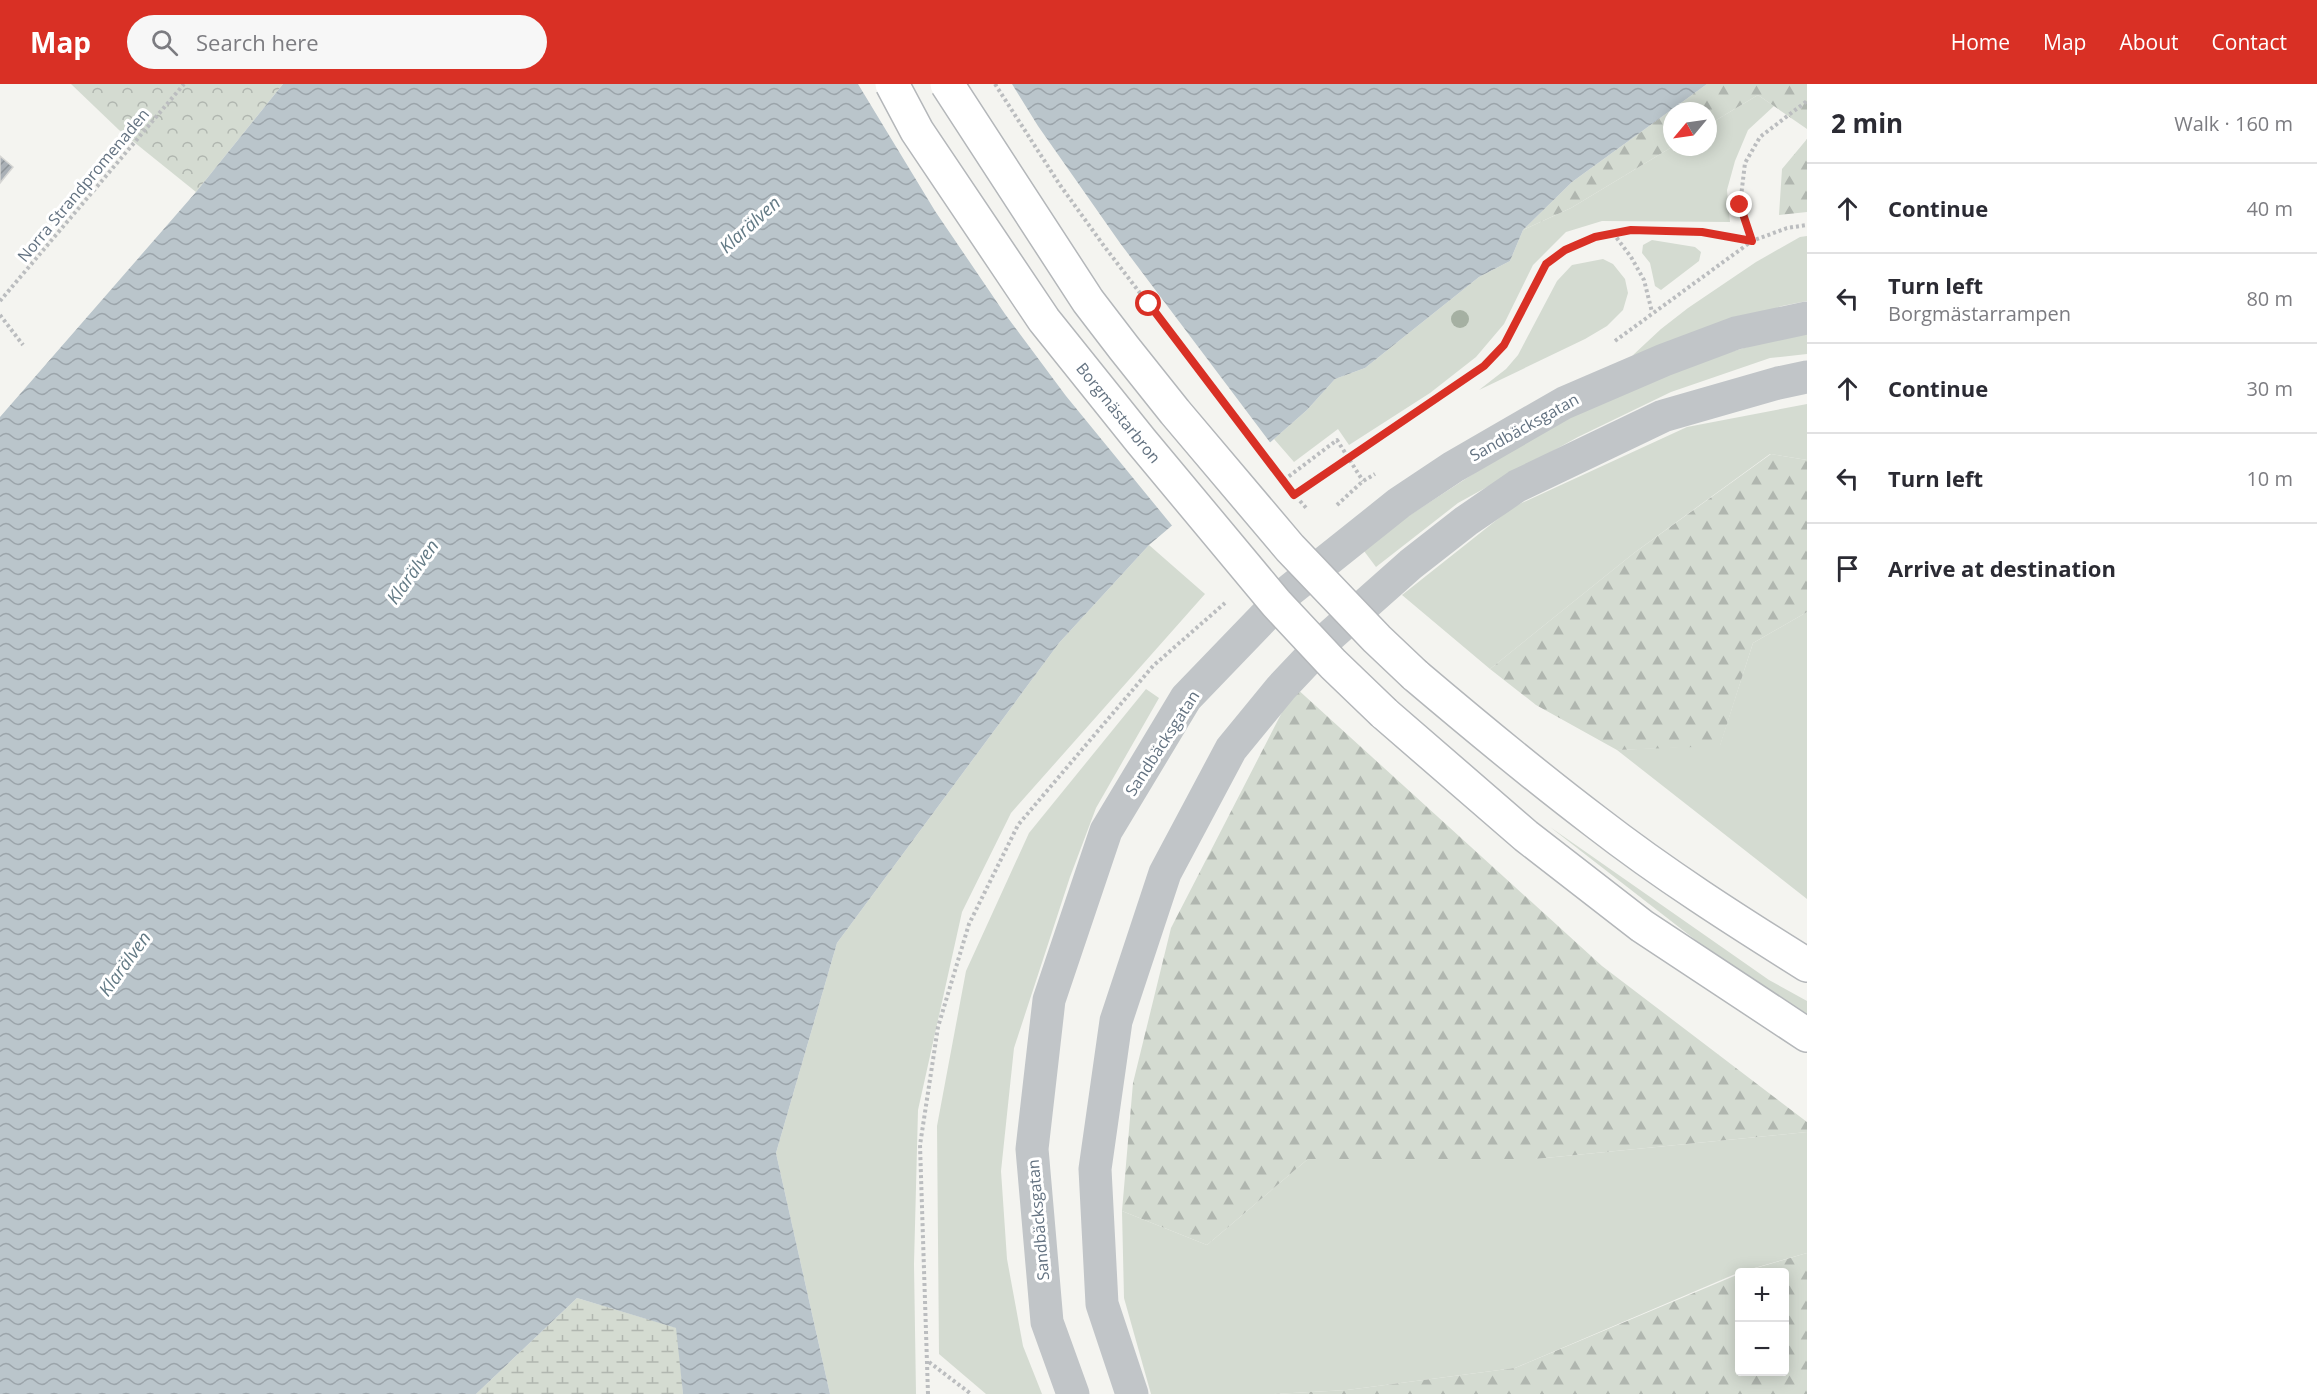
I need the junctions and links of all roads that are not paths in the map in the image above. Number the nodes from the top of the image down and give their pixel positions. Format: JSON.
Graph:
{"nodes":[{"id":1,"x":892,"y":84,"type":"edge"},
{"id":2,"x":947,"y":84,"type":"edge"},
{"id":3,"x":1807,"y":318,"type":"edge"},
{"id":4,"x":1807,"y":377,"type":"edge"},
{"id":5,"x":1807,"y":965,"type":"edge"},
{"id":6,"x":1807,"y":1035,"type":"edge"},
{"id":7,"x":1073,"y":1394,"type":"edge"},
{"id":8,"x":1132,"y":1394,"type":"edge"}],
"edges":[{"from":1,"to":6,"type":"highway","name":"Borgmästarbron","bridge":true},
{"from":2,"to":5,"type":"highway","bridge":true},
{"from":3,"to":7,"type":"street","name":"Sandbäcksgatan"},
{"from":4,"to":8,"type":"street"}]}
